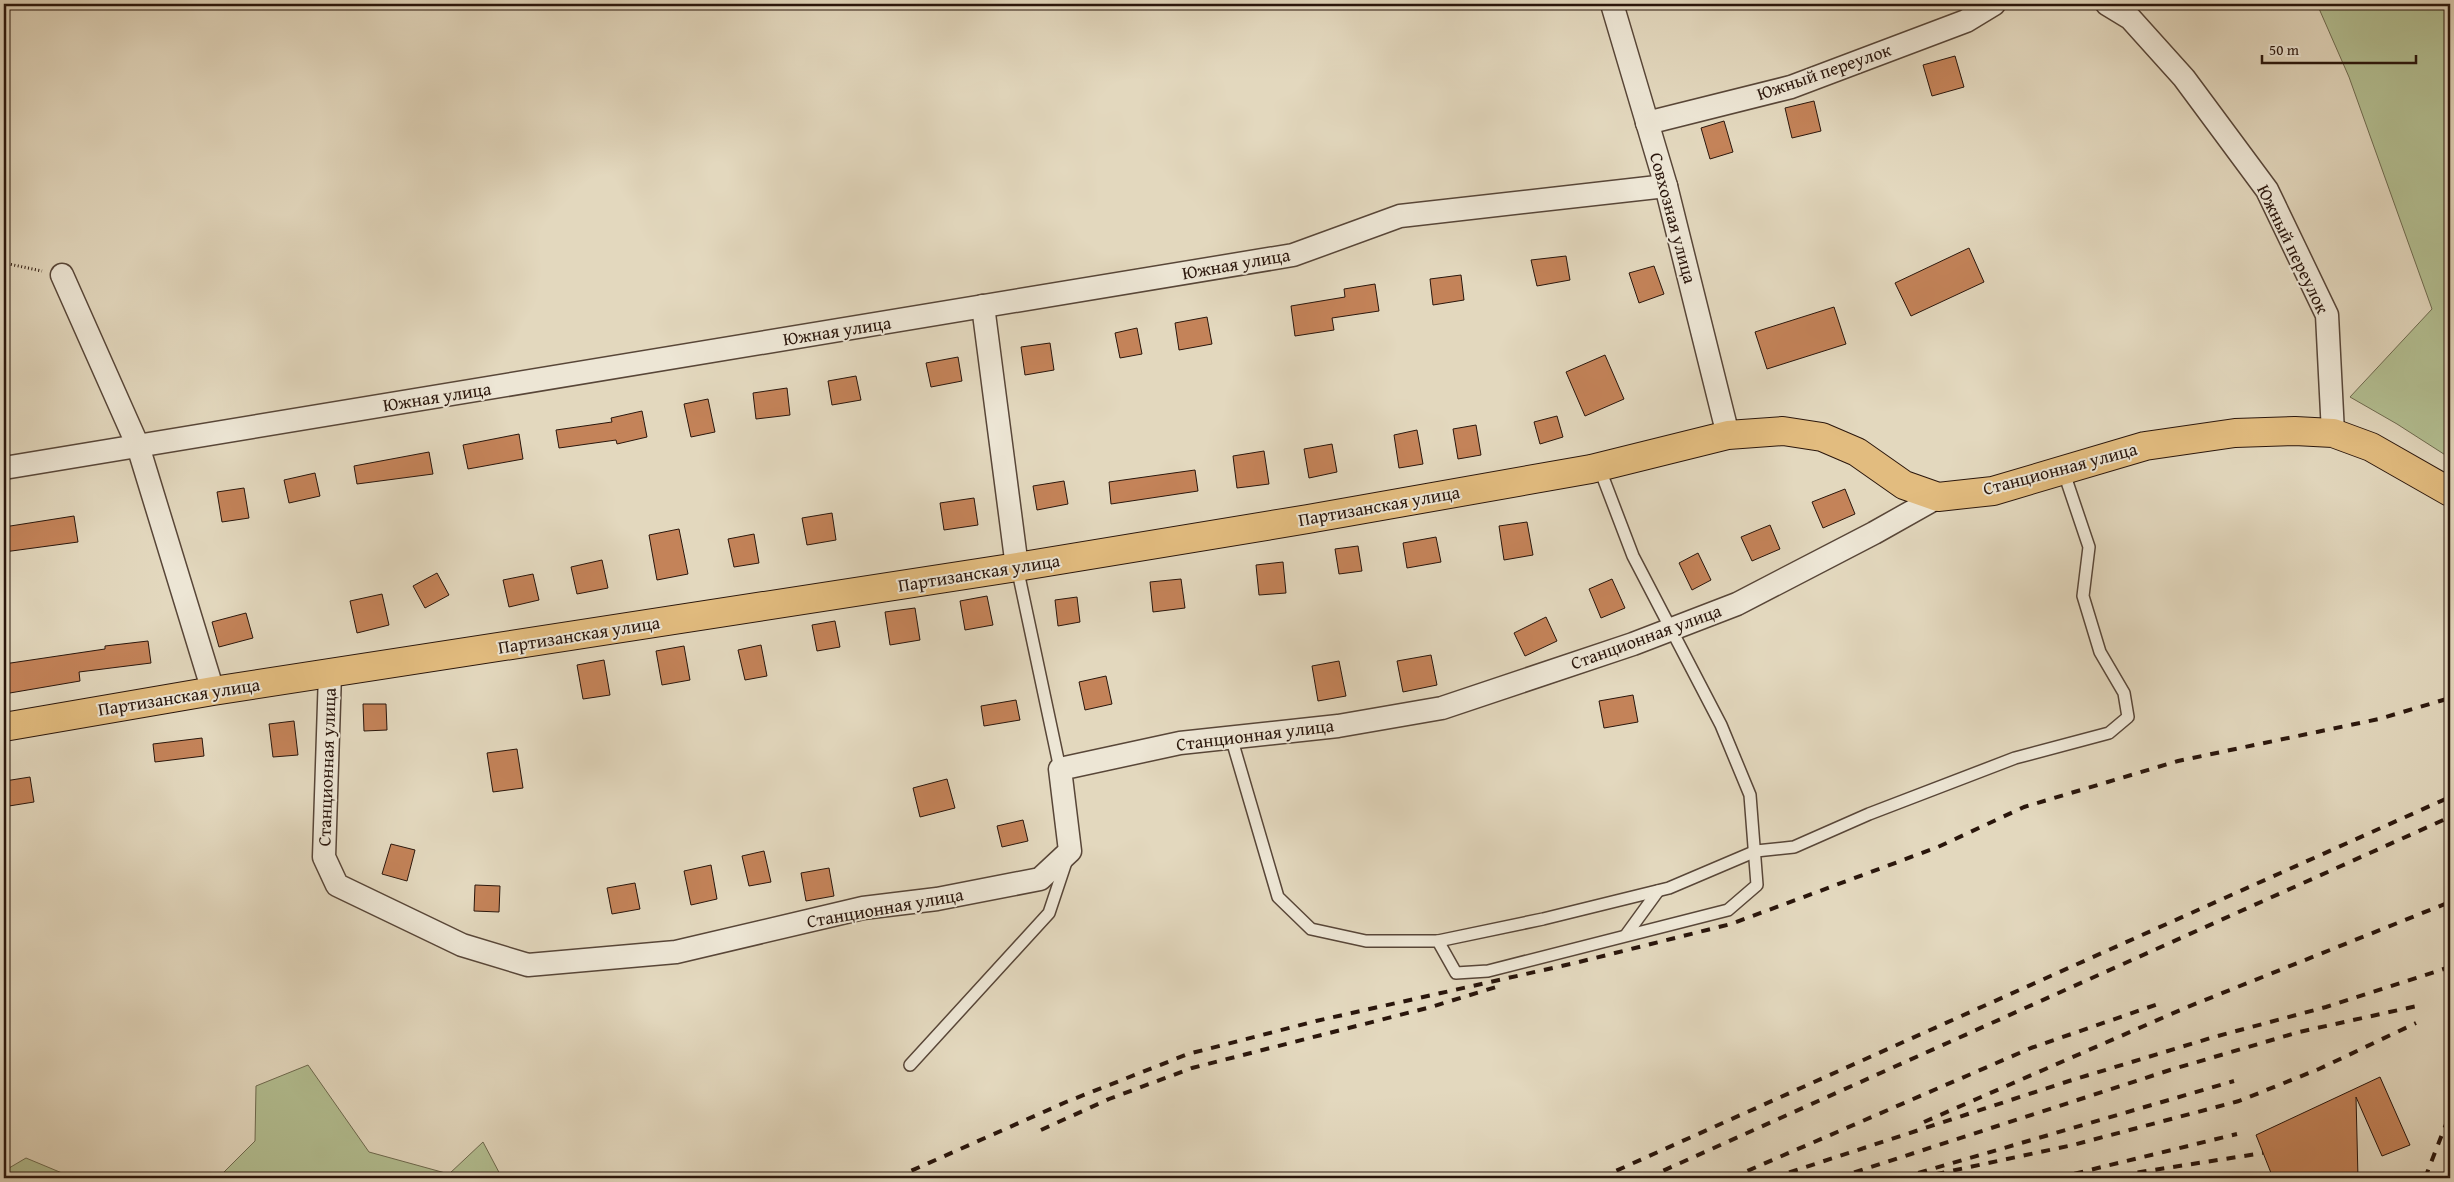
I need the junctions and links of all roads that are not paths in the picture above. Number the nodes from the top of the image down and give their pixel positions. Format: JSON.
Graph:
{"nodes":[{"id":1,"x":1612,"y":4,"type":"edge"},
{"id":2,"x":1994,"y":4,"type":"edge"},
{"id":3,"x":2107,"y":4,"type":"edge"},
{"id":4,"x":1647,"y":123,"type":"junction"},
{"id":5,"x":1666,"y":186,"type":"junction"},
{"id":6,"x":62,"y":275,"type":"road end"},
{"id":7,"x":983,"y":306,"type":"junction"},
{"id":8,"x":2333,"y":433,"type":"junction"},
{"id":9,"x":1728,"y":435,"type":"junction"},
{"id":10,"x":138,"y":446,"type":"junction"},
{"id":11,"x":1599,"y":467,"type":"junction"},
{"id":12,"x":4,"y":468,"type":"edge"},
{"id":13,"x":2063,"y":469,"type":"junction"},
{"id":14,"x":2450,"y":492,"type":"edge"},
{"id":15,"x":1938,"y":497,"type":"junction"},
{"id":16,"x":1017,"y":568,"type":"junction"},
{"id":17,"x":1671,"y":629,"type":"junction"},
{"id":18,"x":330,"y":673,"type":"junction"},
{"id":19,"x":213,"y":691,"type":"junction"},
{"id":20,"x":4,"y":727,"type":"edge"},
{"id":21,"x":1231,"y":738,"type":"junction"},
{"id":22,"x":1060,"y":769,"type":"junction"},
{"id":23,"x":1070,"y":851,"type":"junction"},
{"id":24,"x":1756,"y":851,"type":"junction"},
{"id":25,"x":1658,"y":891,"type":"junction"},
{"id":26,"x":1626,"y":936,"type":"junction"},
{"id":27,"x":1438,"y":941,"type":"junction"},
{"id":28,"x":910,"y":1065,"type":"dead end"}],
"edges":[{"from":1,"to":4,"type":"street","name":"Совхозная улица"},
{"from":2,"to":4,"type":"street","name":"Южный переулок"},
{"from":3,"to":8,"type":"street","name":"Южный переулок"},
{"from":4,"to":5,"type":"street","name":"Совхозная улица"},
{"from":5,"to":7,"type":"street","name":"Южная улица"},
{"from":5,"to":9,"type":"street","name":"Совхозная улица"},
{"from":6,"to":10,"type":"street"},
{"from":7,"to":10,"type":"street","name":"Южная улица"},
{"from":7,"to":16,"type":"street"},
{"from":8,"to":13,"type":"main road","name":"Станционная улица"},
{"from":8,"to":14,"type":"main road","name":"Станционная улица"},
{"from":9,"to":11,"type":"main road","name":"Партизанская улица"},
{"from":9,"to":15,"type":"main road","name":"Партизанская улица"},
{"from":10,"to":12,"type":"street","name":"Южная улица"},
{"from":10,"to":19,"type":"street"},
{"from":11,"to":16,"type":"main road","name":"Партизанская улица"},
{"from":11,"to":17,"type":"lane"},
{"from":13,"to":15,"type":"main road","name":"Станционная улица"},
{"from":13,"to":24,"type":"lane"},
{"from":15,"to":17,"type":"street","name":"Станционная улица"},
{"from":16,"to":18,"type":"main road","name":"Партизанская улица"},
{"from":16,"to":22,"type":"lane"},
{"from":17,"to":21,"type":"street","name":"Станционная улица"},
{"from":17,"to":24,"type":"lane"},
{"from":18,"to":19,"type":"main road","name":"Партизанская улица"},
{"from":18,"to":23,"type":"street","name":"Станционная улица"},
{"from":19,"to":20,"type":"main road","name":"Партизанская улица"},
{"from":21,"to":22,"type":"street","name":"Станционная улица"},
{"from":21,"to":27,"type":"lane"},
{"from":22,"to":23,"type":"street"},
{"from":23,"to":28,"type":"lane"},
{"from":24,"to":25,"type":"lane"},
{"from":24,"to":26,"type":"lane"},
{"from":25,"to":26,"type":"lane"},
{"from":25,"to":27,"type":"lane"},
{"from":26,"to":27,"type":"lane"}]}
